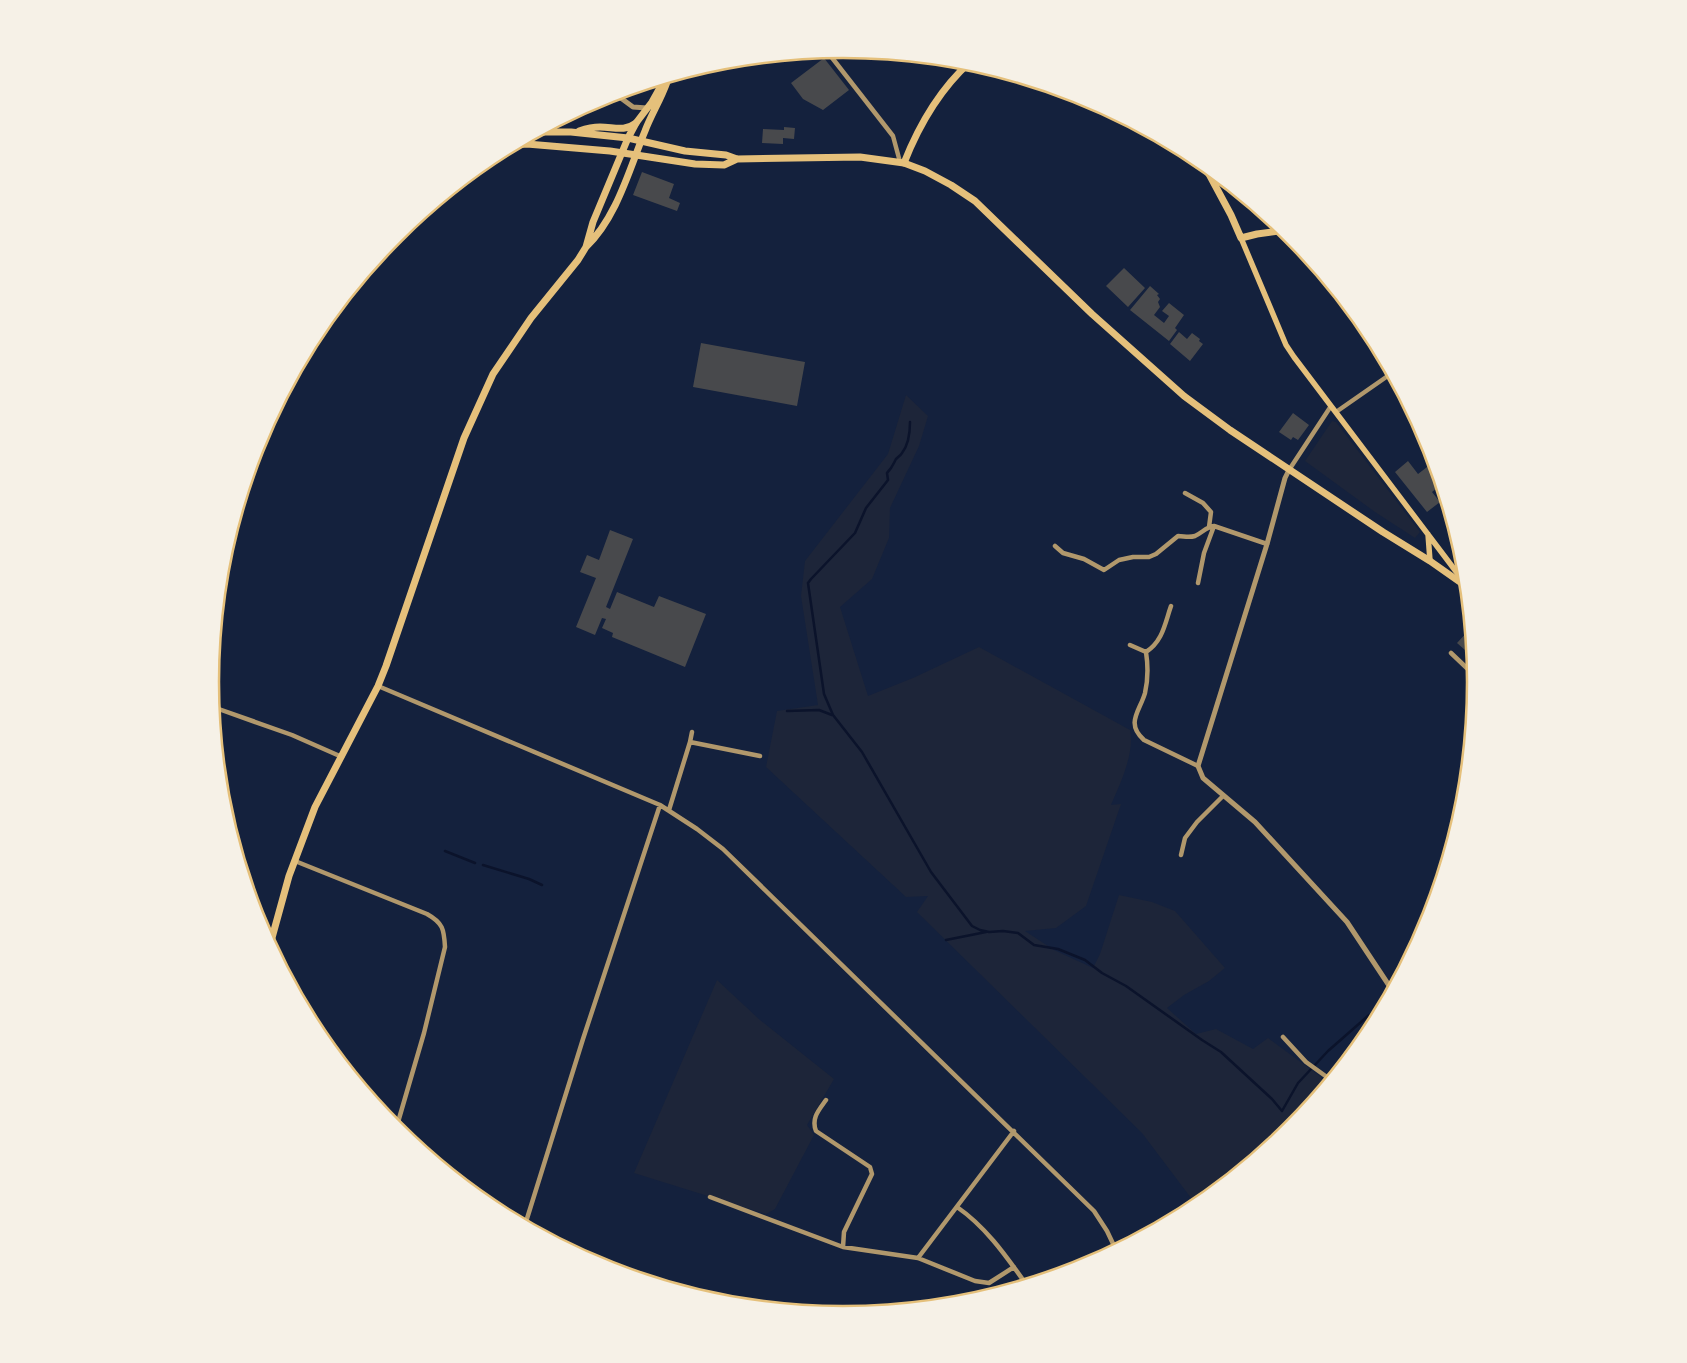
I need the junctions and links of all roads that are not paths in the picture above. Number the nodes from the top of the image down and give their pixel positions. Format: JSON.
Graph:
{"nodes":[{"id":1,"x":832,"y":58,"type":"edge"},
{"id":2,"x":964,"y":69,"type":"edge"},
{"id":3,"x":666,"y":84,"type":"edge"},
{"id":4,"x":663,"y":85,"type":"edge"},
{"id":5,"x":622,"y":99,"type":"edge"},
{"id":6,"x":647,"y":108,"type":"junction"},
{"id":7,"x":636,"y":122,"type":"junction"},
{"id":8,"x":549,"y":132,"type":"edge"},
{"id":9,"x":571,"y":132,"type":"junction"},
{"id":10,"x":641,"y":141,"type":"junction"},
{"id":11,"x":527,"y":144,"type":"edge"},
{"id":12,"x":625,"y":145,"type":"junction"},
{"id":13,"x":636,"y":155,"type":"junction"},
{"id":14,"x":737,"y":159,"type":"junction"},
{"id":15,"x":902,"y":163,"type":"junction"},
{"id":16,"x":1210,"y":177,"type":"edge"},
{"id":17,"x":1276,"y":231,"type":"edge"},
{"id":18,"x":1241,"y":238,"type":"junction"},
{"id":19,"x":586,"y":247,"type":"junction"},
{"id":20,"x":1387,"y":376,"type":"edge"},
{"id":21,"x":1331,"y":406,"type":"junction"},
{"id":22,"x":1336,"y":412,"type":"junction"},
{"id":23,"x":1289,"y":470,"type":"junction"},
{"id":24,"x":1185,"y":493,"type":"dead end"},
{"id":25,"x":1212,"y":526,"type":"junction"},
{"id":26,"x":1428,"y":534,"type":"junction"},
{"id":27,"x":1267,"y":544,"type":"junction"},
{"id":28,"x":1055,"y":546,"type":"dead end"},
{"id":29,"x":1430,"y":561,"type":"junction"},
{"id":30,"x":1458,"y":575,"type":"edge"},
{"id":31,"x":1459,"y":582,"type":"edge"},
{"id":32,"x":1198,"y":583,"type":"dead end"},
{"id":33,"x":1172,"y":606,"type":"dead end"},
{"id":34,"x":1130,"y":645,"type":"dead end"},
{"id":35,"x":1146,"y":652,"type":"junction"},
{"id":36,"x":1451,"y":653,"type":"dead end"},
{"id":37,"x":1467,"y":667,"type":"edge"},
{"id":38,"x":378,"y":686,"type":"junction"},
{"id":39,"x":220,"y":710,"type":"edge"},
{"id":40,"x":692,"y":732,"type":"dead end"},
{"id":41,"x":690,"y":742,"type":"junction"},
{"id":42,"x":760,"y":756,"type":"dead end"},
{"id":43,"x":342,"y":757,"type":"junction"},
{"id":44,"x":1198,"y":766,"type":"junction"},
{"id":45,"x":1223,"y":796,"type":"junction"},
{"id":46,"x":660,"y":805,"type":"junction"},
{"id":47,"x":669,"y":810,"type":"junction"},
{"id":48,"x":1181,"y":855,"type":"dead end"},
{"id":49,"x":295,"y":860,"type":"junction"},
{"id":50,"x":273,"y":933,"type":"edge"},
{"id":51,"x":1389,"y":985,"type":"edge"},
{"id":52,"x":1283,"y":1037,"type":"dead end"},
{"id":53,"x":1327,"y":1076,"type":"edge"},
{"id":54,"x":826,"y":1100,"type":"dead end"},
{"id":55,"x":399,"y":1120,"type":"edge"},
{"id":56,"x":1014,"y":1131,"type":"junction"},
{"id":57,"x":710,"y":1197,"type":"dead end"},
{"id":58,"x":957,"y":1207,"type":"junction"},
{"id":59,"x":527,"y":1219,"type":"edge"},
{"id":60,"x":1113,"y":1244,"type":"edge"},
{"id":61,"x":843,"y":1247,"type":"junction"},
{"id":62,"x":918,"y":1258,"type":"junction"},
{"id":63,"x":1014,"y":1267,"type":"junction"},
{"id":64,"x":1022,"y":1279,"type":"edge"}],
"edges":[{"from":1,"to":15,"type":"street"},
{"from":2,"to":15,"type":"main road"},
{"from":3,"to":10,"type":"main road"},
{"from":4,"to":6,"type":"main road"},
{"from":5,"to":6,"type":"street"},
{"from":6,"to":7,"type":"main road"},
{"from":7,"to":9,"type":"main road"},
{"from":7,"to":12,"type":"main road"},
{"from":8,"to":9,"type":"main road"},
{"from":9,"to":12,"type":"main road"},
{"from":10,"to":12,"type":"main road"},
{"from":10,"to":13,"type":"main road"},
{"from":10,"to":14,"type":"main road"},
{"from":11,"to":12,"type":"main road"},
{"from":12,"to":13,"type":"main road"},
{"from":12,"to":19,"type":"main road"},
{"from":13,"to":14,"type":"main road"},
{"from":13,"to":19,"type":"main road"},
{"from":14,"to":15,"type":"main road"},
{"from":15,"to":23,"type":"main road"},
{"from":16,"to":18,"type":"main road"},
{"from":17,"to":18,"type":"main road"},
{"from":18,"to":21,"type":"main road"},
{"from":19,"to":38,"type":"main road"},
{"from":20,"to":22,"type":"street"},
{"from":21,"to":22,"type":"main road"},
{"from":21,"to":23,"type":"street"},
{"from":22,"to":26,"type":"main road"},
{"from":23,"to":27,"type":"street"},
{"from":23,"to":29,"type":"main road"},
{"from":24,"to":25,"type":"street"},
{"from":25,"to":27,"type":"street"},
{"from":25,"to":28,"type":"street"},
{"from":25,"to":32,"type":"street"},
{"from":26,"to":29,"type":"main road"},
{"from":26,"to":30,"type":"main road"},
{"from":27,"to":44,"type":"street"},
{"from":29,"to":31,"type":"main road"},
{"from":33,"to":35,"type":"street"},
{"from":34,"to":35,"type":"street"},
{"from":35,"to":44,"type":"street"},
{"from":36,"to":37,"type":"street"},
{"from":38,"to":43,"type":"main road"},
{"from":38,"to":46,"type":"street"},
{"from":39,"to":43,"type":"street"},
{"from":40,"to":41,"type":"street"},
{"from":41,"to":42,"type":"street"},
{"from":41,"to":47,"type":"street"},
{"from":43,"to":49,"type":"main road"},
{"from":44,"to":45,"type":"street"},
{"from":45,"to":48,"type":"street"},
{"from":45,"to":51,"type":"street"},
{"from":46,"to":47,"type":"street"},
{"from":46,"to":59,"type":"street"},
{"from":47,"to":56,"type":"street"},
{"from":49,"to":50,"type":"main road"},
{"from":49,"to":55,"type":"street"},
{"from":52,"to":53,"type":"street"},
{"from":54,"to":61,"type":"street"},
{"from":56,"to":58,"type":"street"},
{"from":56,"to":60,"type":"street"},
{"from":57,"to":61,"type":"street"},
{"from":58,"to":62,"type":"street"},
{"from":58,"to":63,"type":"street"},
{"from":61,"to":62,"type":"street"},
{"from":62,"to":63,"type":"street"},
{"from":63,"to":64,"type":"street"}]}
